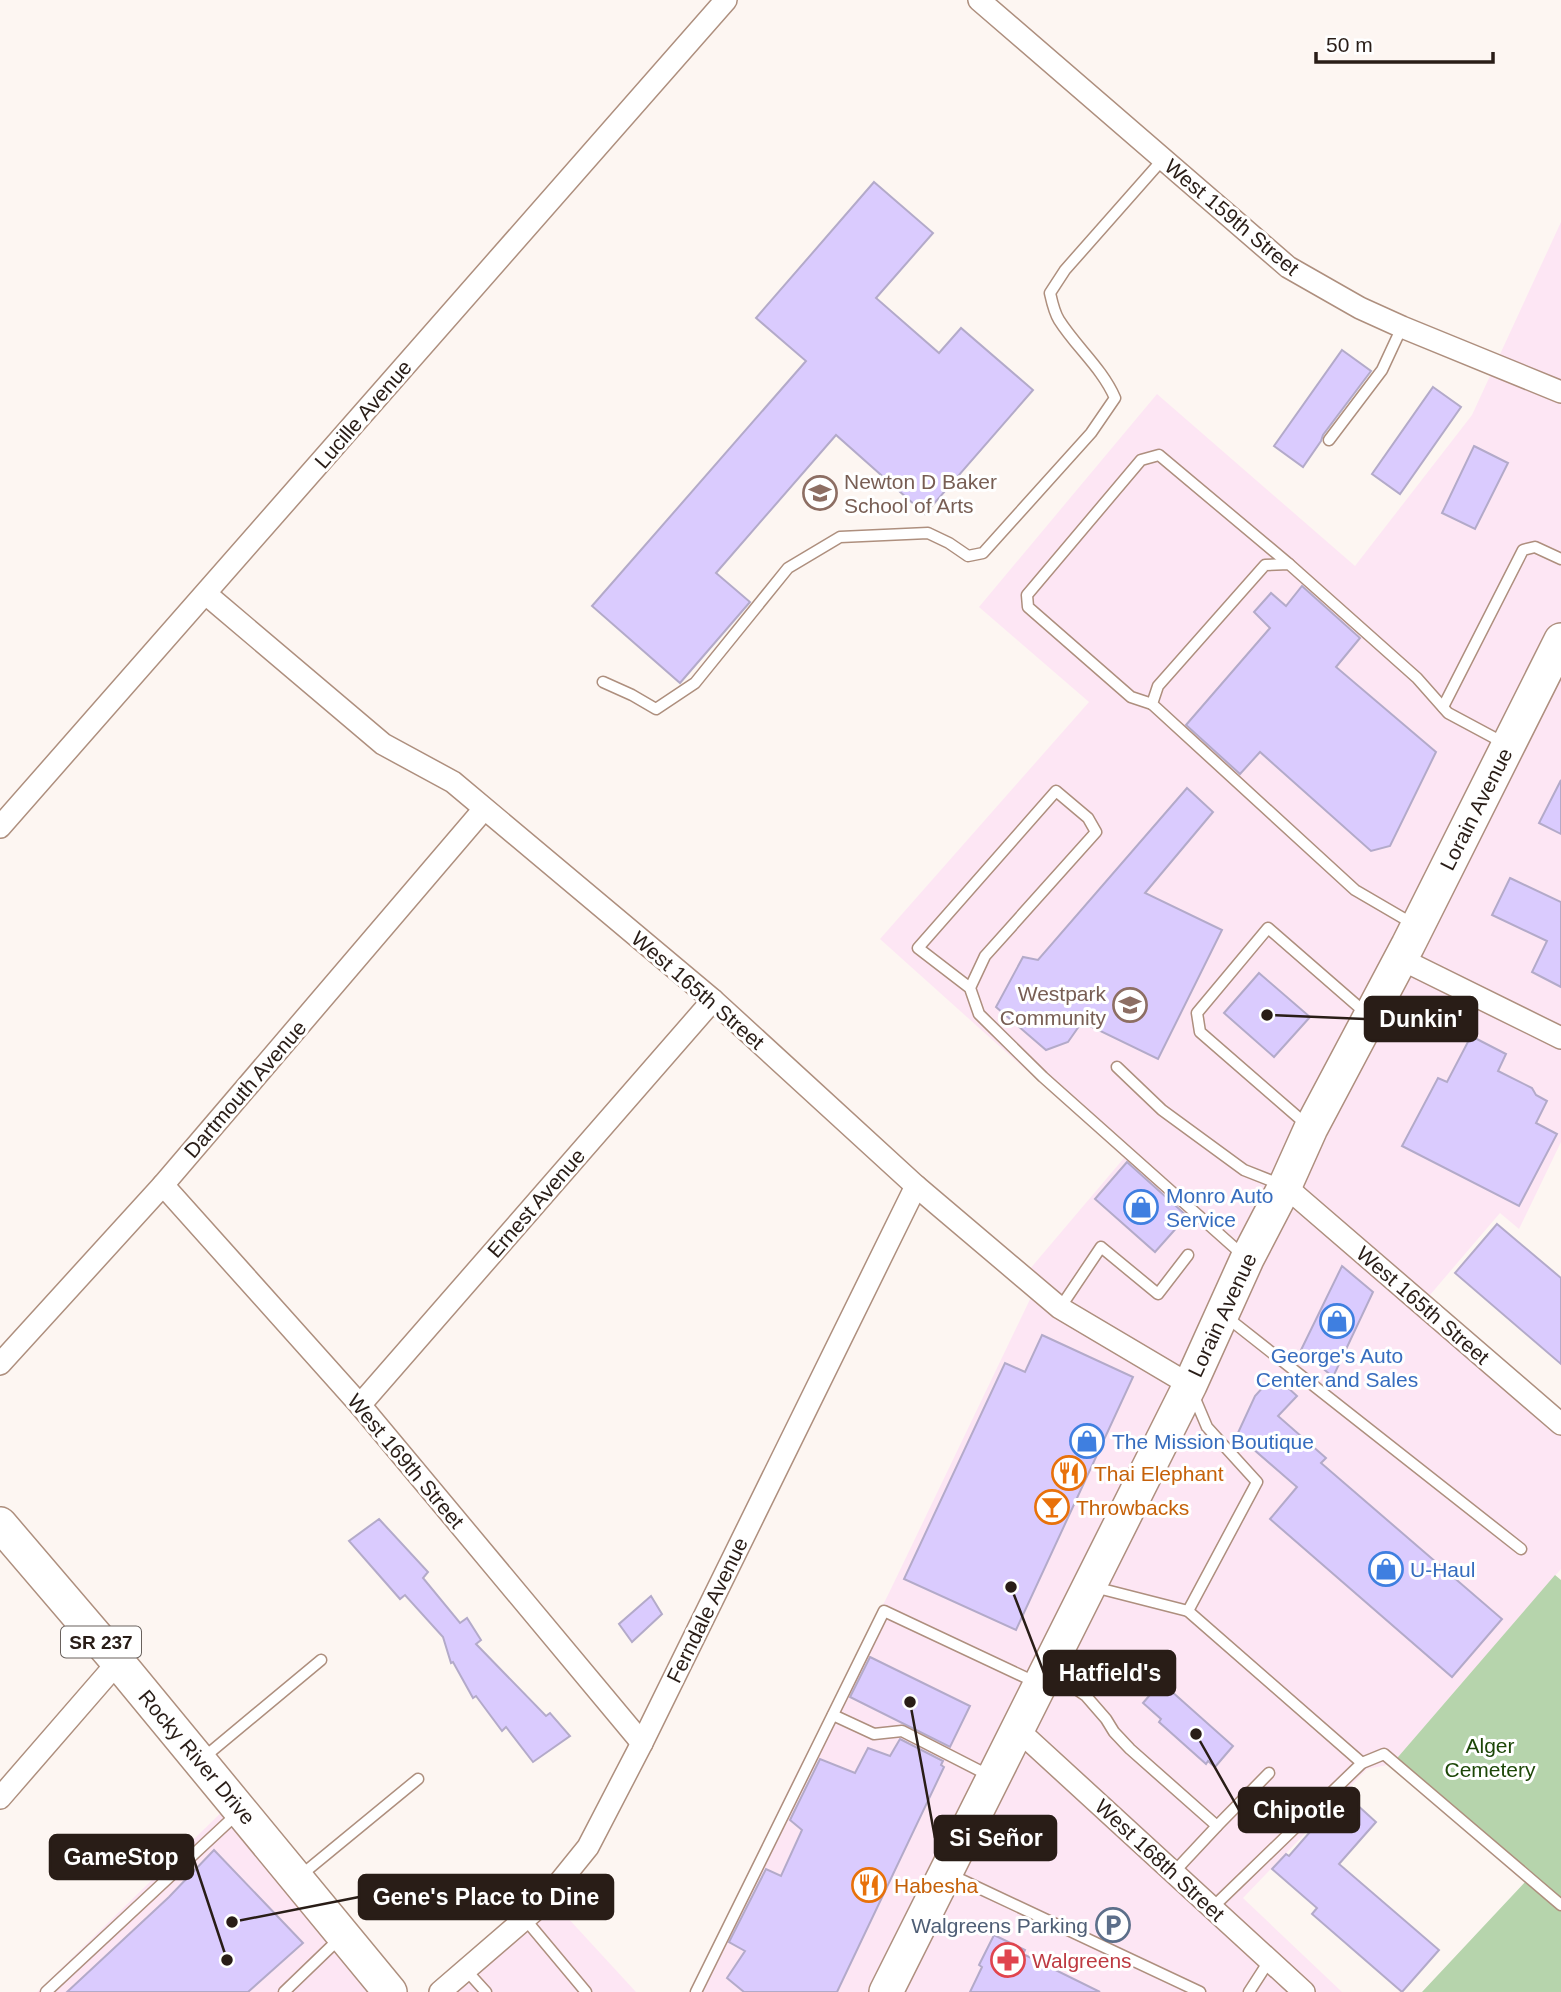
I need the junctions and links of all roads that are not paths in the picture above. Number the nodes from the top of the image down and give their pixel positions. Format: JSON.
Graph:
{"nodes":[{"id":1,"x":726,"y":0,"type":"edge"},
{"id":2,"x":979,"y":0,"type":"edge"},
{"id":3,"x":1163,"y":159,"type":"junction"},
{"id":4,"x":1402,"y":327,"type":"junction"},
{"id":5,"x":1561,"y":392,"type":"edge"},
{"id":6,"x":1329,"y":440,"type":"dead end"},
{"id":7,"x":1561,"y":559,"type":"edge"},
{"id":8,"x":1289,"y":564,"type":"junction"},
{"id":9,"x":206,"y":594,"type":"junction"},
{"id":10,"x":1561,"y":640,"type":"edge"},
{"id":11,"x":603,"y":682,"type":"dead end"},
{"id":12,"x":1152,"y":704,"type":"junction"},
{"id":13,"x":1443,"y":707,"type":"junction"},
{"id":14,"x":1508,"y":746,"type":"junction"},
{"id":15,"x":484,"y":809,"type":"junction"},
{"id":16,"x":0,"y":827,"type":"edge"},
{"id":17,"x":1417,"y":927,"type":"junction"},
{"id":18,"x":1401,"y":959,"type":"junction"},
{"id":19,"x":971,"y":988,"type":"junction"},
{"id":20,"x":713,"y":1000,"type":"junction"},
{"id":21,"x":1370,"y":1017,"type":"junction"},
{"id":22,"x":1561,"y":1038,"type":"edge"},
{"id":23,"x":1117,"y":1067,"type":"dead end"},
{"id":24,"x":1311,"y":1128,"type":"junction"},
{"id":25,"x":163,"y":1185,"type":"junction"},
{"id":26,"x":916,"y":1186,"type":"junction"},
{"id":27,"x":1285,"y":1186,"type":"junction"},
{"id":28,"x":1188,"y":1255,"type":"dead end"},
{"id":29,"x":1247,"y":1259,"type":"junction"},
{"id":30,"x":1059,"y":1308,"type":"junction"},
{"id":31,"x":1222,"y":1314,"type":"junction"},
{"id":32,"x":0,"y":1364,"type":"edge"},
{"id":33,"x":1189,"y":1385,"type":"junction"},
{"id":34,"x":360,"y":1405,"type":"junction"},
{"id":35,"x":1561,"y":1424,"type":"edge"},
{"id":36,"x":0,"y":1524,"type":"edge"},
{"id":37,"x":1521,"y":1549,"type":"dead end"},
{"id":38,"x":1088,"y":1585,"type":"junction"},
{"id":39,"x":1188,"y":1611,"type":"junction"},
{"id":40,"x":321,"y":1660,"type":"dead end"},
{"id":41,"x":118,"y":1662,"type":"junction"},
{"id":42,"x":1042,"y":1676,"type":"junction"},
{"id":43,"x":833,"y":1716,"type":"junction"},
{"id":44,"x":1016,"y":1728,"type":"junction"},
{"id":45,"x":642,"y":1743,"type":"junction"},
{"id":46,"x":200,"y":1761,"type":"junction"},
{"id":47,"x":1362,"y":1763,"type":"junction"},
{"id":48,"x":1269,"y":1773,"type":"dead end"},
{"id":49,"x":992,"y":1777,"type":"junction"},
{"id":50,"x":418,"y":1779,"type":"dead end"},
{"id":51,"x":0,"y":1798,"type":"edge"},
{"id":52,"x":242,"y":1811,"type":"junction"},
{"id":53,"x":1217,"y":1826,"type":"junction"},
{"id":54,"x":945,"y":1872,"type":"junction"},
{"id":55,"x":1174,"y":1872,"type":"junction"},
{"id":56,"x":298,"y":1878,"type":"junction"},
{"id":57,"x":1561,"y":1905,"type":"edge"},
{"id":58,"x":1212,"y":1908,"type":"junction"},
{"id":59,"x":525,"y":1919,"type":"junction"},
{"id":60,"x":344,"y":1935,"type":"junction"},
{"id":61,"x":1269,"y":1961,"type":"junction"},
{"id":62,"x":466,"y":1970,"type":"junction"},
{"id":63,"x":1184,"y":1989,"type":"edge"},
{"id":64,"x":46,"y":1992,"type":"edge"},
{"id":65,"x":284,"y":1992,"type":"edge"},
{"id":66,"x":390,"y":1992,"type":"edge"},
{"id":67,"x":440,"y":1992,"type":"edge"},
{"id":68,"x":486,"y":1992,"type":"edge"},
{"id":69,"x":586,"y":1992,"type":"edge"},
{"id":70,"x":696,"y":1992,"type":"edge"},
{"id":71,"x":886,"y":1992,"type":"edge"},
{"id":72,"x":1200,"y":1992,"type":"edge"},
{"id":73,"x":1249,"y":1992,"type":"edge"},
{"id":74,"x":1304,"y":1992,"type":"edge"}],
"edges":[{"from":1,"to":9,"type":"street","name":"Lucille Avenue"},
{"from":2,"to":3,"type":"street","name":"West 159th Street"},
{"from":3,"to":4,"type":"street","name":"West 159th Street"},
{"from":3,"to":11,"type":"lane"},
{"from":4,"to":5,"type":"street","name":"West 159th Street"},
{"from":4,"to":6,"type":"lane"},
{"from":7,"to":13,"type":"lane"},
{"from":8,"to":12,"type":"lane"},
{"from":8,"to":12,"type":"lane"},
{"from":8,"to":13,"type":"lane"},
{"from":9,"to":15,"type":"street","name":"West 165th Street"},
{"from":9,"to":16,"type":"street","name":"Lucille Avenue"},
{"from":10,"to":14,"type":"main road","name":"Lorain Avenue"},
{"from":12,"to":17,"type":"lane"},
{"from":13,"to":14,"type":"lane"},
{"from":14,"to":17,"type":"main road","name":"Lorain Avenue"},
{"from":15,"to":20,"type":"street","name":"West 165th Street"},
{"from":15,"to":25,"type":"street","name":"Dartmouth Avenue"},
{"from":17,"to":18,"type":"main road","name":"Lorain Avenue"},
{"from":18,"to":21,"type":"main road","name":"Lorain Avenue"},
{"from":18,"to":22,"type":"street"},
{"from":19,"to":19,"type":"lane"},
{"from":19,"to":29,"type":"lane"},
{"from":20,"to":26,"type":"street","name":"West 165th Street"},
{"from":20,"to":34,"type":"street","name":"Ernest Avenue"},
{"from":21,"to":24,"type":"main road","name":"Lorain Avenue"},
{"from":21,"to":24,"type":"lane"},
{"from":23,"to":27,"type":"lane"},
{"from":24,"to":27,"type":"main road","name":"Lorain Avenue"},
{"from":25,"to":32,"type":"street","name":"Dartmouth Avenue"},
{"from":25,"to":34,"type":"street","name":"West 169th Street"},
{"from":26,"to":30,"type":"street","name":"West 165th Street"},
{"from":26,"to":45,"type":"street","name":"Ferndale Avenue"},
{"from":27,"to":29,"type":"main road","name":"Lorain Avenue"},
{"from":27,"to":35,"type":"street","name":"West 165th Street"},
{"from":28,"to":30,"type":"lane"},
{"from":29,"to":31,"type":"main road","name":"Lorain Avenue"},
{"from":30,"to":33,"type":"street","name":"West 165th Street"},
{"from":31,"to":33,"type":"main road","name":"Lorain Avenue"},
{"from":31,"to":37,"type":"lane"},
{"from":33,"to":38,"type":"main road","name":"Lorain Avenue"},
{"from":33,"to":39,"type":"lane"},
{"from":34,"to":45,"type":"street","name":"West 169th Street"},
{"from":36,"to":41,"type":"main road","name":"Rocky River Drive","number":"SR 237"},
{"from":38,"to":39,"type":"lane"},
{"from":38,"to":42,"type":"main road","name":"Lorain Avenue"},
{"from":39,"to":47,"type":"lane"},
{"from":40,"to":46,"type":"lane"},
{"from":41,"to":46,"type":"main road","name":"Rocky River Drive","number":"SR 237"},
{"from":41,"to":51,"type":"street"},
{"from":42,"to":43,"type":"lane"},
{"from":42,"to":44,"type":"main road","name":"Lorain Avenue"},
{"from":42,"to":53,"type":"lane"},
{"from":43,"to":49,"type":"lane"},
{"from":43,"to":70,"type":"lane"},
{"from":44,"to":49,"type":"main road","name":"Lorain Avenue"},
{"from":44,"to":55,"type":"street","name":"West 168th Street"},
{"from":45,"to":59,"type":"street","name":"Ferndale Avenue"},
{"from":46,"to":52,"type":"main road","name":"Rocky River Drive","number":"SR 237"},
{"from":47,"to":57,"type":"lane"},
{"from":47,"to":58,"type":"lane"},
{"from":48,"to":53,"type":"lane"},
{"from":49,"to":54,"type":"main road","name":"Lorain Avenue"},
{"from":50,"to":56,"type":"lane"},
{"from":52,"to":56,"type":"main road","name":"Rocky River Drive","number":"SR 237"},
{"from":52,"to":64,"type":"lane"},
{"from":53,"to":55,"type":"lane"},
{"from":54,"to":63,"type":"lane"},
{"from":54,"to":71,"type":"main road","name":"Lorain Avenue"},
{"from":55,"to":58,"type":"street","name":"West 168th Street"},
{"from":56,"to":60,"type":"main road","name":"Rocky River Drive","number":"SR 237"},
{"from":58,"to":61,"type":"street","name":"West 168th Street"},
{"from":59,"to":62,"type":"street","name":"Ferndale Avenue"},
{"from":59,"to":69,"type":"lane"},
{"from":60,"to":65,"type":"lane"},
{"from":60,"to":66,"type":"main road","name":"Rocky River Drive","number":"SR 237"},
{"from":61,"to":73,"type":"lane"},
{"from":61,"to":74,"type":"street","name":"West 168th Street"},
{"from":62,"to":67,"type":"street","name":"Ferndale Avenue"},
{"from":62,"to":68,"type":"lane"},
{"from":63,"to":72,"type":"lane"}]}
